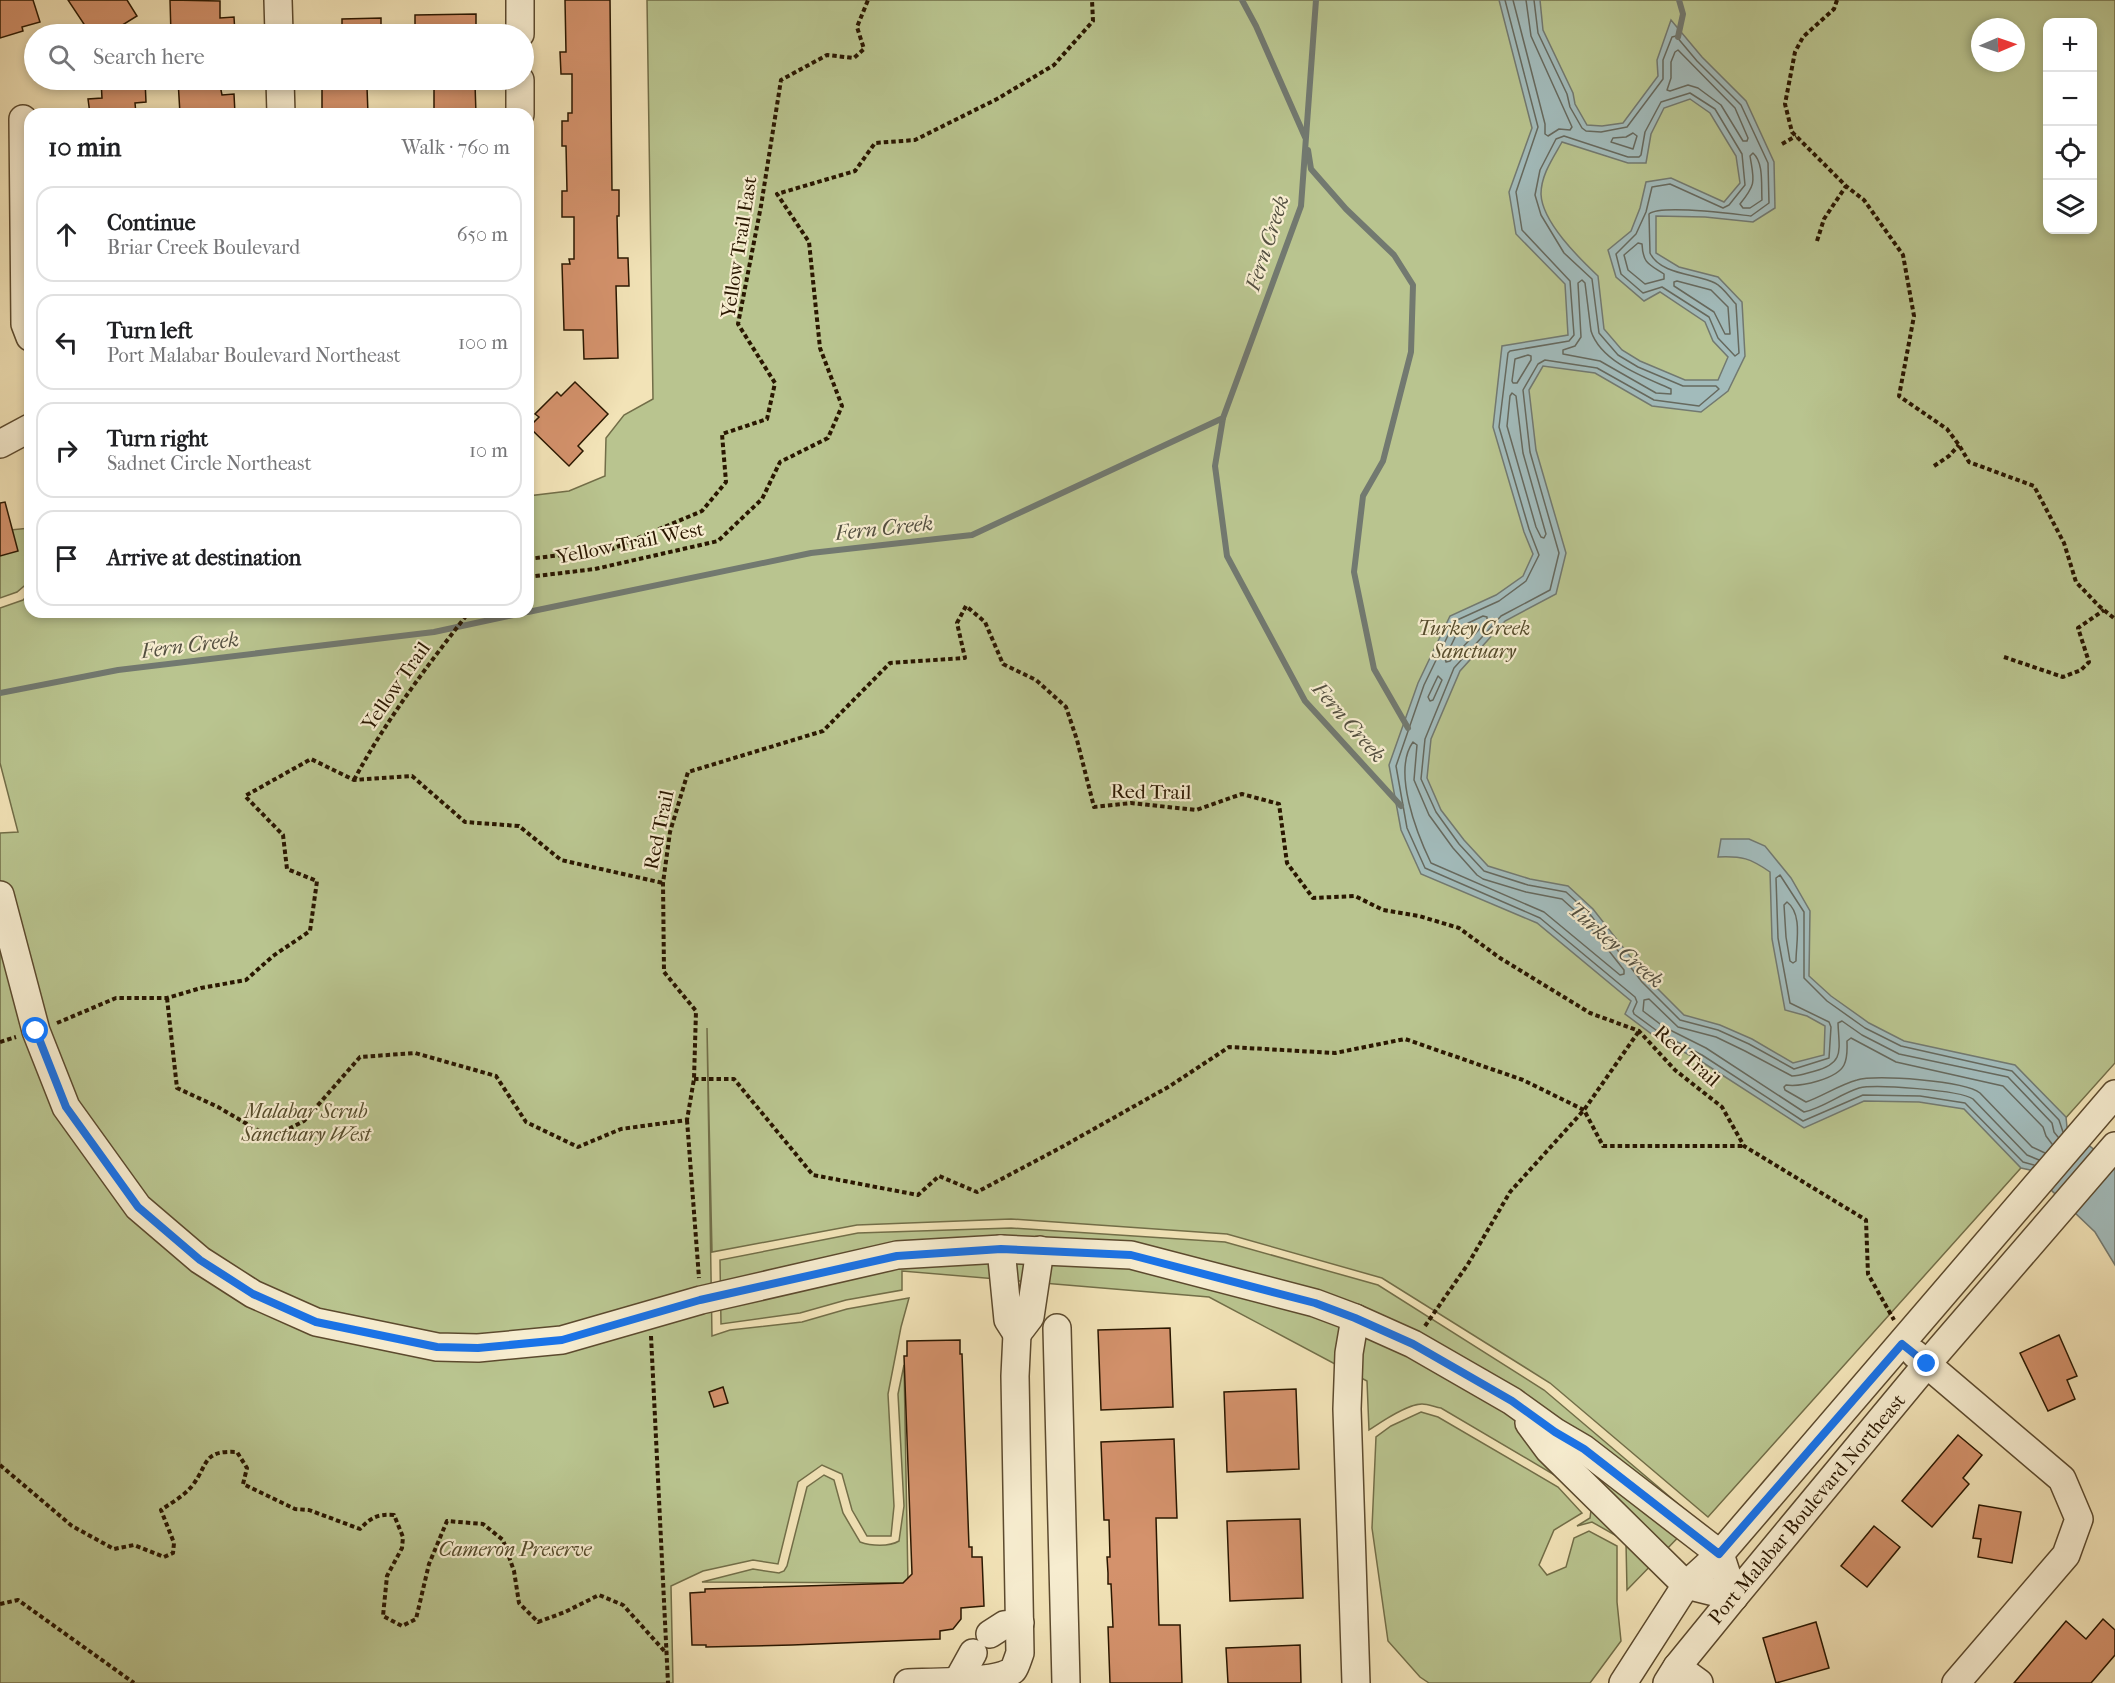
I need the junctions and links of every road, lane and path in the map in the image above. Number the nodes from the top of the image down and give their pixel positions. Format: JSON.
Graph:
{"nodes":[{"id":1,"x":278,"y":0,"type":"edge"},
{"id":2,"x":520,"y":0,"type":"edge"},
{"id":3,"x":868,"y":0,"type":"edge"},
{"id":4,"x":1092,"y":0,"type":"edge"},
{"id":5,"x":1837,"y":0,"type":"edge"},
{"id":6,"x":279,"y":24,"type":"edge"},
{"id":7,"x":520,"y":24,"type":"edge"},
{"id":8,"x":280,"y":90,"type":"edge"},
{"id":9,"x":520,"y":90,"type":"edge"},
{"id":10,"x":281,"y":108,"type":"edge"},
{"id":11,"x":520,"y":108,"type":"edge"},
{"id":12,"x":22,"y":119,"type":"dead end"},
{"id":13,"x":1796,"y":136,"type":"junction"},
{"id":14,"x":1782,"y":144,"type":"dead end"},
{"id":15,"x":1846,"y":186,"type":"junction"},
{"id":16,"x":1817,"y":241,"type":"dead end"},
{"id":17,"x":24,"y":256,"type":"edge"},
{"id":18,"x":24,"y":431,"type":"edge"},
{"id":19,"x":0,"y":444,"type":"edge"},
{"id":20,"x":1959,"y":444,"type":"junction"},
{"id":21,"x":1934,"y":466,"type":"dead end"},
{"id":22,"x":534,"y":558,"type":"edge"},
{"id":23,"x":534,"y":576,"type":"edge"},
{"id":24,"x":2104,"y":610,"type":"junction"},
{"id":25,"x":464,"y":618,"type":"edge"},
{"id":26,"x":2115,"y":619,"type":"edge"},
{"id":27,"x":2004,"y":657,"type":"dead end"},
{"id":28,"x":354,"y":780,"type":"junction"},
{"id":29,"x":663,"y":883,"type":"junction"},
{"id":30,"x":0,"y":895,"type":"edge"},
{"id":31,"x":167,"y":998,"type":"junction"},
{"id":32,"x":36,"y":1031,"type":"junction"},
{"id":33,"x":1639,"y":1031,"type":"junction"},
{"id":34,"x":694,"y":1079,"type":"junction"},
{"id":35,"x":2115,"y":1094,"type":"edge"},
{"id":36,"x":1584,"y":1110,"type":"junction"},
{"id":37,"x":687,"y":1120,"type":"junction"},
{"id":38,"x":1744,"y":1146,"type":"junction"},
{"id":39,"x":2115,"y":1146,"type":"edge"},
{"id":40,"x":1001,"y":1249,"type":"junction"},
{"id":41,"x":1040,"y":1250,"type":"junction"},
{"id":42,"x":700,"y":1300,"type":"junction"},
{"id":43,"x":650,"y":1316,"type":"junction"},
{"id":44,"x":1355,"y":1318,"type":"junction"},
{"id":45,"x":1057,"y":1328,"type":"dead end"},
{"id":46,"x":1017,"y":1334,"type":"junction"},
{"id":47,"x":1906,"y":1339,"type":"junction"},
{"id":48,"x":1413,"y":1344,"type":"junction"},
{"id":49,"x":1927,"y":1364,"type":"junction"},
{"id":50,"x":1512,"y":1401,"type":"junction"},
{"id":51,"x":0,"y":1465,"type":"edge"},
{"id":52,"x":1018,"y":1497,"type":"junction"},
{"id":53,"x":1060,"y":1497,"type":"junction"},
{"id":54,"x":1719,"y":1554,"type":"junction"},
{"id":55,"x":1686,"y":1586,"type":"junction"},
{"id":56,"x":1734,"y":1597,"type":"junction"},
{"id":57,"x":0,"y":1604,"type":"edge"},
{"id":58,"x":1020,"y":1623,"type":"junction"},
{"id":59,"x":667,"y":1654,"type":"junction"},
{"id":60,"x":1681,"y":1678,"type":"edge"},
{"id":61,"x":957,"y":1682,"type":"edge"},
{"id":62,"x":134,"y":1683,"type":"edge"},
{"id":63,"x":668,"y":1683,"type":"edge"},
{"id":64,"x":908,"y":1683,"type":"edge"},
{"id":65,"x":1066,"y":1683,"type":"edge"},
{"id":66,"x":1356,"y":1683,"type":"edge"},
{"id":67,"x":1623,"y":1683,"type":"edge"},
{"id":68,"x":1956,"y":1683,"type":"edge"}],
"edges":[{"from":1,"to":6,"type":"street"},
{"from":2,"to":7,"type":"street"},
{"from":3,"to":22,"type":"path","name":"Yellow Trail East"},
{"from":4,"to":23,"type":"path","name":"Yellow Trail West"},
{"from":5,"to":13,"type":"path"},
{"from":8,"to":10,"type":"street"},
{"from":9,"to":11,"type":"street"},
{"from":12,"to":17,"type":"street"},
{"from":13,"to":14,"type":"path"},
{"from":13,"to":15,"type":"path"},
{"from":15,"to":16,"type":"path"},
{"from":15,"to":20,"type":"path"},
{"from":18,"to":19,"type":"street"},
{"from":20,"to":21,"type":"path"},
{"from":20,"to":24,"type":"path"},
{"from":24,"to":26,"type":"path"},
{"from":24,"to":27,"type":"path"},
{"from":25,"to":28,"type":"path","name":"Yellow Trail"},
{"from":28,"to":29,"type":"path","name":"Red Trail"},
{"from":28,"to":31,"type":"path","name":"Red Trail"},
{"from":29,"to":33,"type":"path","name":"Red Trail"},
{"from":29,"to":34,"type":"path","name":"Red Trail"},
{"from":30,"to":32,"type":"street"},
{"from":31,"to":32,"type":"path","name":"Red Trail"},
{"from":31,"to":37,"type":"path"},
{"from":32,"to":43,"type":"street"},
{"from":33,"to":36,"type":"path"},
{"from":33,"to":38,"type":"path","name":"Red Trail"},
{"from":34,"to":36,"type":"path"},
{"from":34,"to":37,"type":"path","name":"Red Trail"},
{"from":35,"to":47,"type":"street","name":"Port Malabar Boulevard Northeast"},
{"from":36,"to":38,"type":"path"},
{"from":36,"to":48,"type":"path"},
{"from":37,"to":42,"type":"path","name":"Red Trail"},
{"from":38,"to":47,"type":"path","name":"Red Trail"},
{"from":39,"to":49,"type":"street","name":"Port Malabar Boulevard Northeast"},
{"from":40,"to":41,"type":"street"},
{"from":40,"to":42,"type":"street"},
{"from":40,"to":46,"type":"street"},
{"from":41,"to":44,"type":"street"},
{"from":41,"to":46,"type":"street"},
{"from":42,"to":43,"type":"street"},
{"from":43,"to":59,"type":"path"},
{"from":44,"to":48,"type":"street"},
{"from":44,"to":66,"type":"street"},
{"from":45,"to":53,"type":"street"},
{"from":46,"to":52,"type":"street"},
{"from":47,"to":49,"type":"street"},
{"from":47,"to":54,"type":"street","name":"Port Malabar Boulevard Northeast"},
{"from":48,"to":50,"type":"street"},
{"from":49,"to":56,"type":"street","name":"Port Malabar Boulevard Northeast"},
{"from":49,"to":68,"type":"street"},
{"from":50,"to":54,"type":"street"},
{"from":50,"to":55,"type":"street"},
{"from":51,"to":59,"type":"path"},
{"from":52,"to":53,"type":"street"},
{"from":52,"to":58,"type":"street"},
{"from":53,"to":65,"type":"street"},
{"from":54,"to":55,"type":"street","name":"Port Malabar Boulevard Northeast"},
{"from":54,"to":56,"type":"street"},
{"from":55,"to":56,"type":"street"},
{"from":55,"to":67,"type":"street","name":"Port Malabar Boulevard Northeast"},
{"from":56,"to":60,"type":"street","name":"Port Malabar Boulevard Northeast"},
{"from":57,"to":62,"type":"path"},
{"from":58,"to":61,"type":"street"},
{"from":58,"to":61,"type":"street"},
{"from":59,"to":63,"type":"path"},
{"from":61,"to":64,"type":"street"}]}
